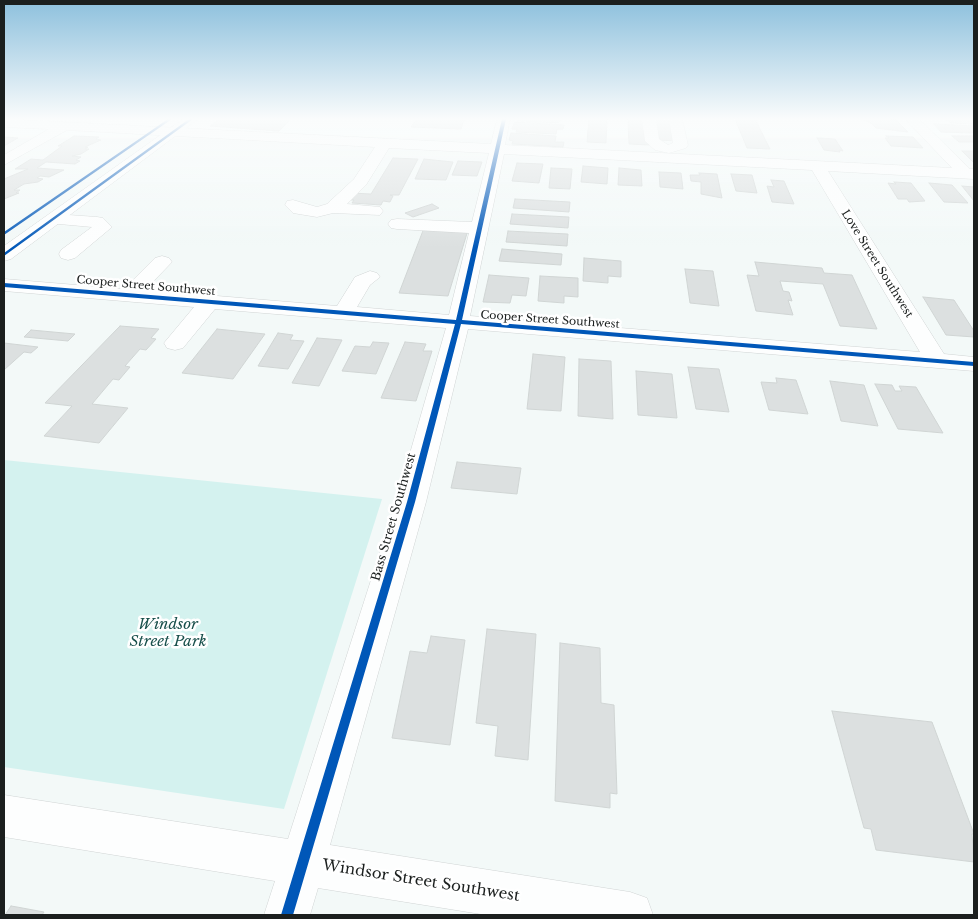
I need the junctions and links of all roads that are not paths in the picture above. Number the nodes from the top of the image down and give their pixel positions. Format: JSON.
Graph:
{"nodes":[{"id":1,"x":109,"y":162,"type":"edge"},
{"id":2,"x":127,"y":162,"type":"edge"},
{"id":3,"x":373,"y":162,"type":"edge"},
{"id":4,"x":493,"y":162,"type":"edge"},
{"id":5,"x":767,"y":162,"type":"edge"},
{"id":6,"x":957,"y":162,"type":"edge"},
{"id":7,"x":817,"y":166,"type":"junction"},
{"id":8,"x":970,"y":174,"type":"edge"},
{"id":9,"x":293,"y":205,"type":"dead end"},
{"id":10,"x":333,"y":208,"type":"junction"},
{"id":11,"x":374,"y":211,"type":"dead end"},
{"id":12,"x":54,"y":219,"type":"junction"},
{"id":13,"x":397,"y":224,"type":"dead end"},
{"id":14,"x":479,"y":228,"type":"junction"},
{"id":15,"x":4,"y":234,"type":"edge"},
{"id":16,"x":68,"y":254,"type":"dead end"},
{"id":17,"x":4,"y":255,"type":"edge"},
{"id":18,"x":162,"y":262,"type":"dead end"},
{"id":19,"x":370,"y":277,"type":"dead end"},
{"id":20,"x":4,"y":285,"type":"edge"},
{"id":21,"x":128,"y":296,"type":"junction"},
{"id":22,"x":209,"y":303,"type":"junction"},
{"id":23,"x":342,"y":314,"type":"junction"},
{"id":24,"x":458,"y":324,"type":"junction"},
{"id":25,"x":175,"y":343,"type":"dead end"},
{"id":26,"x":937,"y":361,"type":"junction"},
{"id":27,"x":974,"y":364,"type":"edge"},
{"id":28,"x":4,"y":816,"type":"edge"},
{"id":29,"x":302,"y":862,"type":"junction"},
{"id":30,"x":287,"y":915,"type":"edge"},
{"id":31,"x":630,"y":915,"type":"edge"}],
"edges":[{"from":1,"to":15,"type":"street"},
{"from":2,"to":12,"type":"street"},
{"from":3,"to":10,"type":"street"},
{"from":4,"to":14,"type":"street","name":"Bass Street Southwest"},
{"from":5,"to":7,"type":"street"},
{"from":6,"to":8,"type":"street"},
{"from":7,"to":8,"type":"street"},
{"from":7,"to":26,"type":"street","name":"Love Street Southwest"},
{"from":9,"to":10,"type":"street"},
{"from":10,"to":11,"type":"street"},
{"from":12,"to":16,"type":"street"},
{"from":12,"to":17,"type":"street"},
{"from":13,"to":14,"type":"street"},
{"from":14,"to":24,"type":"street","name":"Bass Street Southwest"},
{"from":18,"to":21,"type":"street"},
{"from":19,"to":23,"type":"street"},
{"from":20,"to":21,"type":"street","name":"Cooper Street Southwest"},
{"from":21,"to":22,"type":"street","name":"Cooper Street Southwest"},
{"from":22,"to":23,"type":"street","name":"Cooper Street Southwest"},
{"from":22,"to":25,"type":"street"},
{"from":23,"to":24,"type":"street","name":"Cooper Street Southwest"},
{"from":24,"to":26,"type":"street","name":"Cooper Street Southwest"},
{"from":24,"to":29,"type":"street","name":"Bass Street Southwest"},
{"from":26,"to":27,"type":"street","name":"Cooper Street Southwest"},
{"from":28,"to":29,"type":"street","name":"Windsor Street Southwest"},
{"from":29,"to":30,"type":"street","name":"Bass Street Southwest"},
{"from":29,"to":31,"type":"street","name":"Windsor Street Southwest"}]}
